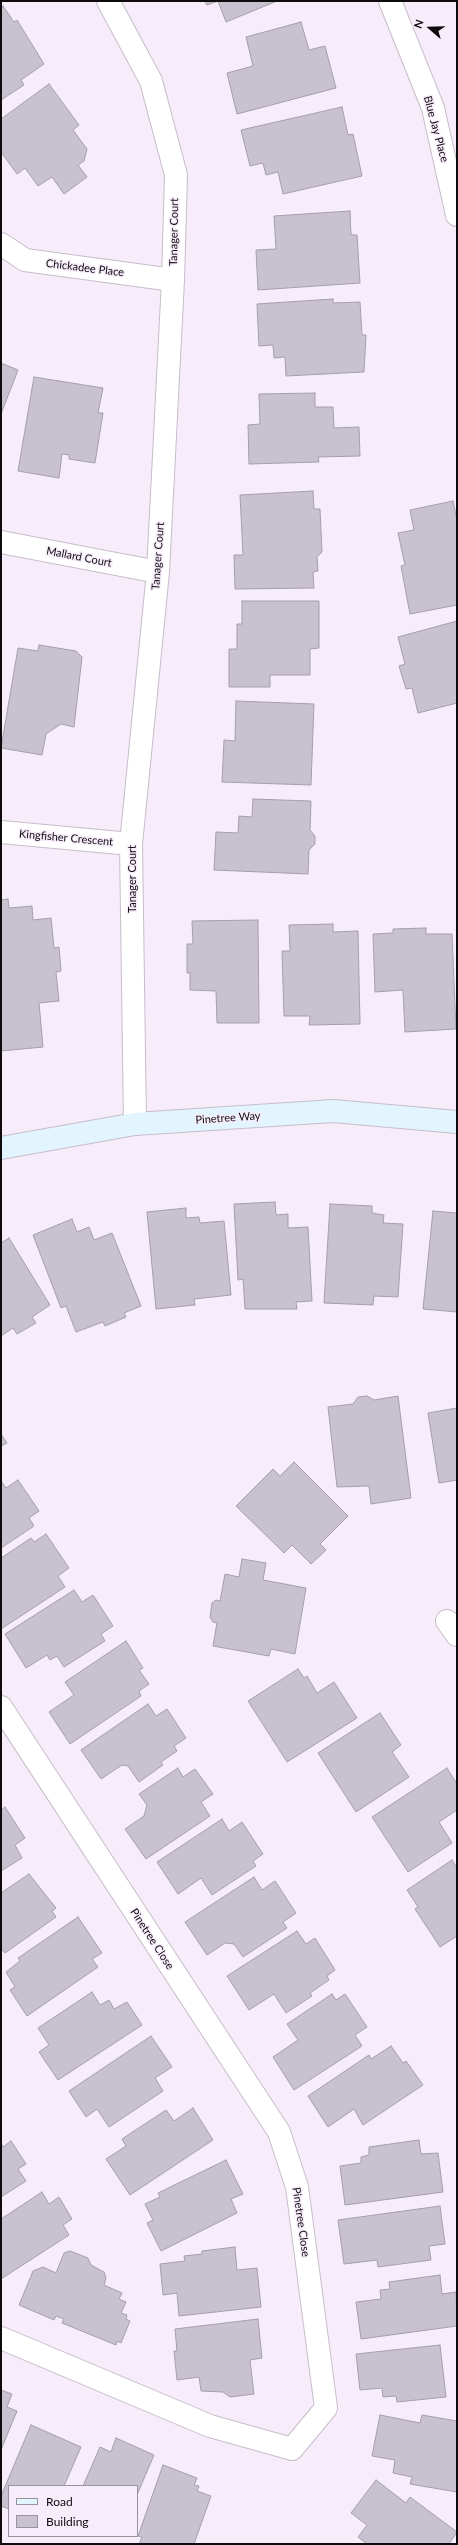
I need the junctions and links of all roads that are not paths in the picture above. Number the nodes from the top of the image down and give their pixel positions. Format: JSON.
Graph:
{"nodes":[{"id":1,"x":108,"y":1,"type":"edge"},
{"id":2,"x":390,"y":1,"type":"edge"},
{"id":3,"x":457,"y":215,"type":"edge"},
{"id":4,"x":1,"y":244,"type":"edge"},
{"id":5,"x":173,"y":280,"type":"junction"},
{"id":6,"x":1,"y":542,"type":"edge"},
{"id":7,"x":158,"y":572,"type":"junction"},
{"id":8,"x":1,"y":832,"type":"edge"},
{"id":9,"x":131,"y":844,"type":"junction"},
{"id":10,"x":457,"y":1122,"type":"edge"},
{"id":11,"x":135,"y":1124,"type":"junction"},
{"id":12,"x":1,"y":1148,"type":"edge"},
{"id":13,"x":1,"y":1707,"type":"edge"},
{"id":14,"x":1,"y":2338,"type":"edge"}],
"edges":[{"from":1,"to":5,"type":"street","name":"Tanager Court"},
{"from":2,"to":3,"type":"street","name":"Blue Jay Place"},
{"from":4,"to":5,"type":"street","name":"Chickadee Place"},
{"from":5,"to":7,"type":"street","name":"Tanager Court"},
{"from":6,"to":7,"type":"street","name":"Mallard Court"},
{"from":7,"to":9,"type":"street","name":"Tanager Court"},
{"from":8,"to":9,"type":"street","name":"Kingfisher Crescent"},
{"from":9,"to":11,"type":"street","name":"Tanager Court"},
{"from":10,"to":11,"type":"street","name":"Pinetree Way"},
{"from":11,"to":12,"type":"street","name":"Pinetree Way"},
{"from":13,"to":14,"type":"street","name":"Pinetree Close"}]}
